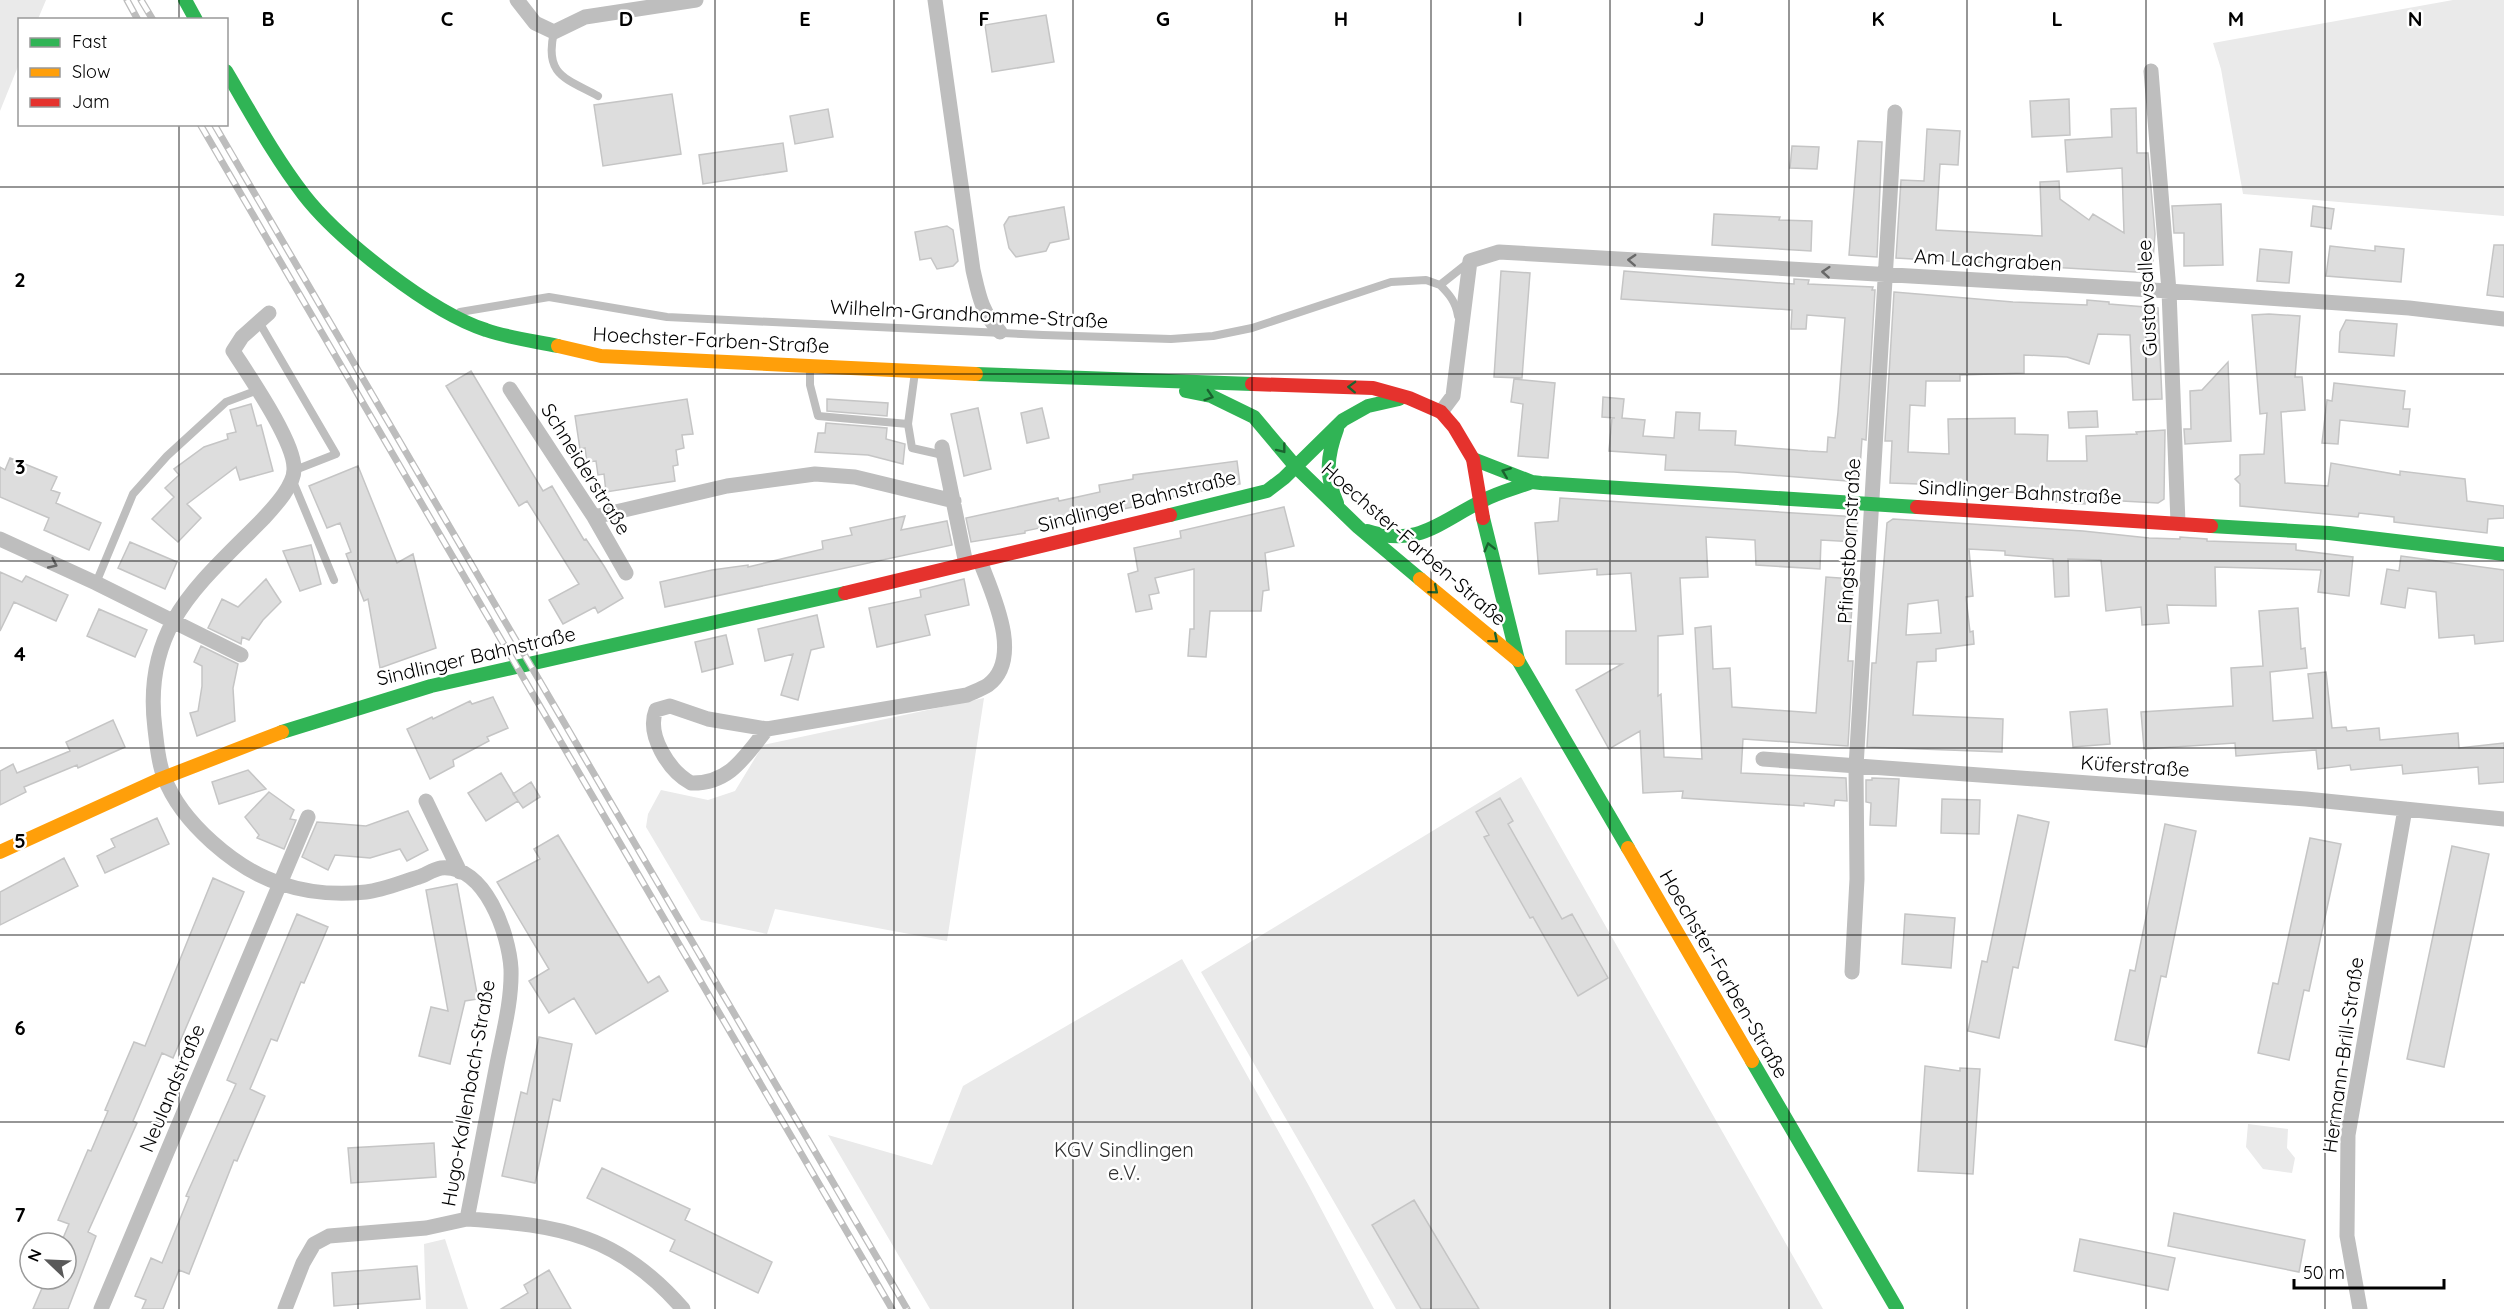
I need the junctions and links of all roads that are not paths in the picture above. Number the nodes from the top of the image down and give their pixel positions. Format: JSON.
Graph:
{"nodes":[{"id":1,"x":185,"y":0,"type":"edge"},
{"id":2,"x":517,"y":0,"type":"edge"},
{"id":3,"x":696,"y":0,"type":"edge"},
{"id":4,"x":935,"y":0,"type":"edge"},
{"id":5,"x":195,"y":18,"type":"edge"},
{"id":6,"x":554,"y":32,"type":"junction"},
{"id":7,"x":2151,"y":71,"type":"dead end"},
{"id":8,"x":228,"y":74,"type":"edge"},
{"id":9,"x":598,"y":96,"type":"dead end"},
{"id":10,"x":1895,"y":112,"type":"dead end"},
{"id":11,"x":1470,"y":261,"type":"junction"},
{"id":12,"x":1885,"y":275,"type":"junction"},
{"id":13,"x":1440,"y":285,"type":"junction"},
{"id":14,"x":2169,"y":291,"type":"junction"},
{"id":15,"x":452,"y":314,"type":"junction"},
{"id":16,"x":264,"y":317,"type":"joint"},
{"id":17,"x":2504,"y":319,"type":"edge"},
{"id":18,"x":1000,"y":332,"type":"junction"},
{"id":19,"x":1460,"y":343,"type":"junction"},
{"id":20,"x":810,"y":366,"type":"junction"},
{"id":21,"x":916,"y":371,"type":"junction"},
{"id":22,"x":1131,"y":379,"type":"junction"},
{"id":23,"x":510,"y":389,"type":"dead end"},
{"id":24,"x":258,"y":390,"type":"junction"},
{"id":25,"x":1409,"y":398,"type":"junction"},
{"id":26,"x":1441,"y":412,"type":"junction"},
{"id":27,"x":1341,"y":421,"type":"junction"},
{"id":28,"x":908,"y":424,"type":"junction"},
{"id":29,"x":943,"y":451,"type":"joint"},
{"id":30,"x":1469,"y":453,"type":"junction"},
{"id":31,"x":1296,"y":467,"type":"junction"},
{"id":32,"x":293,"y":474,"type":"junction"},
{"id":33,"x":1532,"y":482,"type":"junction"},
{"id":34,"x":954,"y":501,"type":"junction"},
{"id":35,"x":1480,"y":501,"type":"junction"},
{"id":36,"x":1873,"y":504,"type":"junction"},
{"id":37,"x":1340,"y":510,"type":"junction"},
{"id":38,"x":594,"y":517,"type":"junction"},
{"id":39,"x":2178,"y":523,"type":"junction"},
{"id":40,"x":1440,"y":524,"type":"junction"},
{"id":41,"x":1358,"y":527,"type":"junction"},
{"id":42,"x":0,"y":539,"type":"edge"},
{"id":43,"x":2504,"y":554,"type":"edge"},
{"id":44,"x":973,"y":562,"type":"junction"},
{"id":45,"x":626,"y":573,"type":"dead end"},
{"id":46,"x":334,"y":580,"type":"dead end"},
{"id":47,"x":96,"y":583,"type":"junction"},
{"id":48,"x":172,"y":620,"type":"junction"},
{"id":49,"x":241,"y":655,"type":"dead end"},
{"id":50,"x":1518,"y":660,"type":"junction"},
{"id":51,"x":767,"y":729,"type":"junction"},
{"id":52,"x":1763,"y":759,"type":"dead end"},
{"id":53,"x":1856,"y":767,"type":"junction"},
{"id":54,"x":164,"y":777,"type":"junction"},
{"id":55,"x":426,"y":801,"type":"dead end"},
{"id":56,"x":2404,"y":809,"type":"junction"},
{"id":57,"x":308,"y":817,"type":"dead end"},
{"id":58,"x":2504,"y":819,"type":"edge"},
{"id":59,"x":0,"y":852,"type":"edge"},
{"id":60,"x":460,"y":872,"type":"junction"},
{"id":61,"x":281,"y":884,"type":"junction"},
{"id":62,"x":1852,"y":972,"type":"dead end"},
{"id":63,"x":467,"y":1219,"type":"junction"},
{"id":64,"x":101,"y":1309,"type":"edge"},
{"id":65,"x":285,"y":1309,"type":"edge"},
{"id":66,"x":682,"y":1309,"type":"edge"},
{"id":67,"x":1897,"y":1309,"type":"edge"},
{"id":68,"x":2360,"y":1309,"type":"edge"}],
"edges":[{"from":1,"to":5,"type":"main road"},
{"from":2,"to":6,"type":"street"},
{"from":3,"to":6,"type":"street"},
{"from":4,"to":18,"type":"street"},
{"from":6,"to":9,"type":"lane"},
{"from":7,"to":14,"type":"street","name":"Gustavsallee"},
{"from":8,"to":15,"type":"main road","name":"Hoechster-Farben-Straße"},
{"from":10,"to":12,"type":"street","name":"Pfingstbornstraße"},
{"from":12,"to":11,"type":"street","name":"Am Lachgraben","one_way":true},
{"from":11,"to":13,"type":"lane"},
{"from":11,"to":19,"type":"street"},
{"from":12,"to":14,"type":"street","name":"Am Lachgraben"},
{"from":12,"to":36,"type":"street","name":"Pfingstbornstraße"},
{"from":13,"to":18,"type":"lane","name":"Wilhelm-Grandhomme-Straße"},
{"from":13,"to":19,"type":"lane"},
{"from":14,"to":17,"type":"street","name":"Am Lachgraben"},
{"from":14,"to":39,"type":"street","name":"Gustavsallee"},
{"from":15,"to":18,"type":"lane","name":"Wilhelm-Grandhomme-Straße"},
{"from":15,"to":20,"type":"main road","name":"Hoechster-Farben-Straße"},
{"from":16,"to":24,"type":"street"},
{"from":16,"to":32,"type":"lane"},
{"from":19,"to":26,"type":"street"},
{"from":20,"to":21,"type":"main road","name":"Hoechster-Farben-Straße"},
{"from":20,"to":28,"type":"lane"},
{"from":21,"to":22,"type":"main road","name":"Hoechster-Farben-Straße"},
{"from":21,"to":28,"type":"lane"},
{"from":25,"to":22,"type":"main road","name":"Hoechster-Farben-Straße","one_way":true},
{"from":22,"to":31,"type":"main road","name":"Hoechster-Farben-Straße","one_way":true},
{"from":23,"to":38,"type":"street","name":"Schneiderstraße"},
{"from":24,"to":32,"type":"street"},
{"from":24,"to":47,"type":"lane"},
{"from":25,"to":26,"type":"main road","name":"Hoechster-Farben-Straße"},
{"from":25,"to":27,"type":"main road"},
{"from":26,"to":30,"type":"main road","name":"Hoechster-Farben-Straße"},
{"from":27,"to":31,"type":"main road","name":"Sindlinger Bahnstraße"},
{"from":27,"to":37,"type":"main road"},
{"from":28,"to":29,"type":"lane"},
{"from":29,"to":34,"type":"street"},
{"from":33,"to":30,"type":"main road","name":"Sindlinger Bahnstraße","one_way":true},
{"from":30,"to":35,"type":"main road","name":"Hoechster-Farben-Straße"},
{"from":30,"to":40,"type":"main road"},
{"from":31,"to":37,"type":"main road","name":"Hoechster-Farben-Straße"},
{"from":31,"to":44,"type":"main road","name":"Sindlinger Bahnstraße"},
{"from":32,"to":46,"type":"lane"},
{"from":32,"to":48,"type":"street"},
{"from":33,"to":35,"type":"main road","name":"Sindlinger Bahnstraße"},
{"from":33,"to":36,"type":"main road","name":"Sindlinger Bahnstraße"},
{"from":34,"to":38,"type":"street"},
{"from":34,"to":44,"type":"street"},
{"from":35,"to":40,"type":"main road","name":"Sindlinger Bahnstraße"},
{"from":50,"to":35,"type":"main road","name":"Hoechster-Farben-Straße","one_way":true},
{"from":36,"to":39,"type":"main road","name":"Sindlinger Bahnstraße"},
{"from":36,"to":53,"type":"street","name":"Pfingstbornstraße"},
{"from":37,"to":41,"type":"main road","name":"Hoechster-Farben-Straße"},
{"from":38,"to":45,"type":"street","name":"Schneiderstraße"},
{"from":39,"to":43,"type":"main road","name":"Sindlinger Bahnstraße"},
{"from":40,"to":41,"type":"main road"},
{"from":41,"to":50,"type":"main road","name":"Hoechster-Farben-Straße","one_way":true},
{"from":42,"to":47,"type":"street","one_way":true},
{"from":44,"to":51,"type":"street"},
{"from":44,"to":54,"type":"main road","name":"Sindlinger Bahnstraße"},
{"from":47,"to":48,"type":"street"},
{"from":48,"to":49,"type":"street"},
{"from":48,"to":54,"type":"street"},
{"from":50,"to":67,"type":"main road","name":"Hoechster-Farben-Straße"},
{"from":51,"to":51,"type":"street"},
{"from":52,"to":53,"type":"street","name":"Küferstraße"},
{"from":53,"to":56,"type":"street","name":"Küferstraße"},
{"from":53,"to":62,"type":"street","name":"Pfingstbornstraße"},
{"from":54,"to":59,"type":"main road","name":"Sindlinger Bahnstraße"},
{"from":54,"to":61,"type":"street"},
{"from":55,"to":60,"type":"street"},
{"from":56,"to":58,"type":"street","name":"Küferstraße"},
{"from":56,"to":68,"type":"street","name":"Hermann-Brill-Straße"},
{"from":57,"to":61,"type":"street","name":"Neulandstraße"},
{"from":60,"to":61,"type":"street"},
{"from":60,"to":63,"type":"street","name":"Hugo-Kallenbach-Straße"},
{"from":61,"to":64,"type":"street","name":"Neulandstraße"},
{"from":63,"to":65,"type":"street","name":"Hugo-Kallenbach-Straße"},
{"from":63,"to":66,"type":"street"}]}
